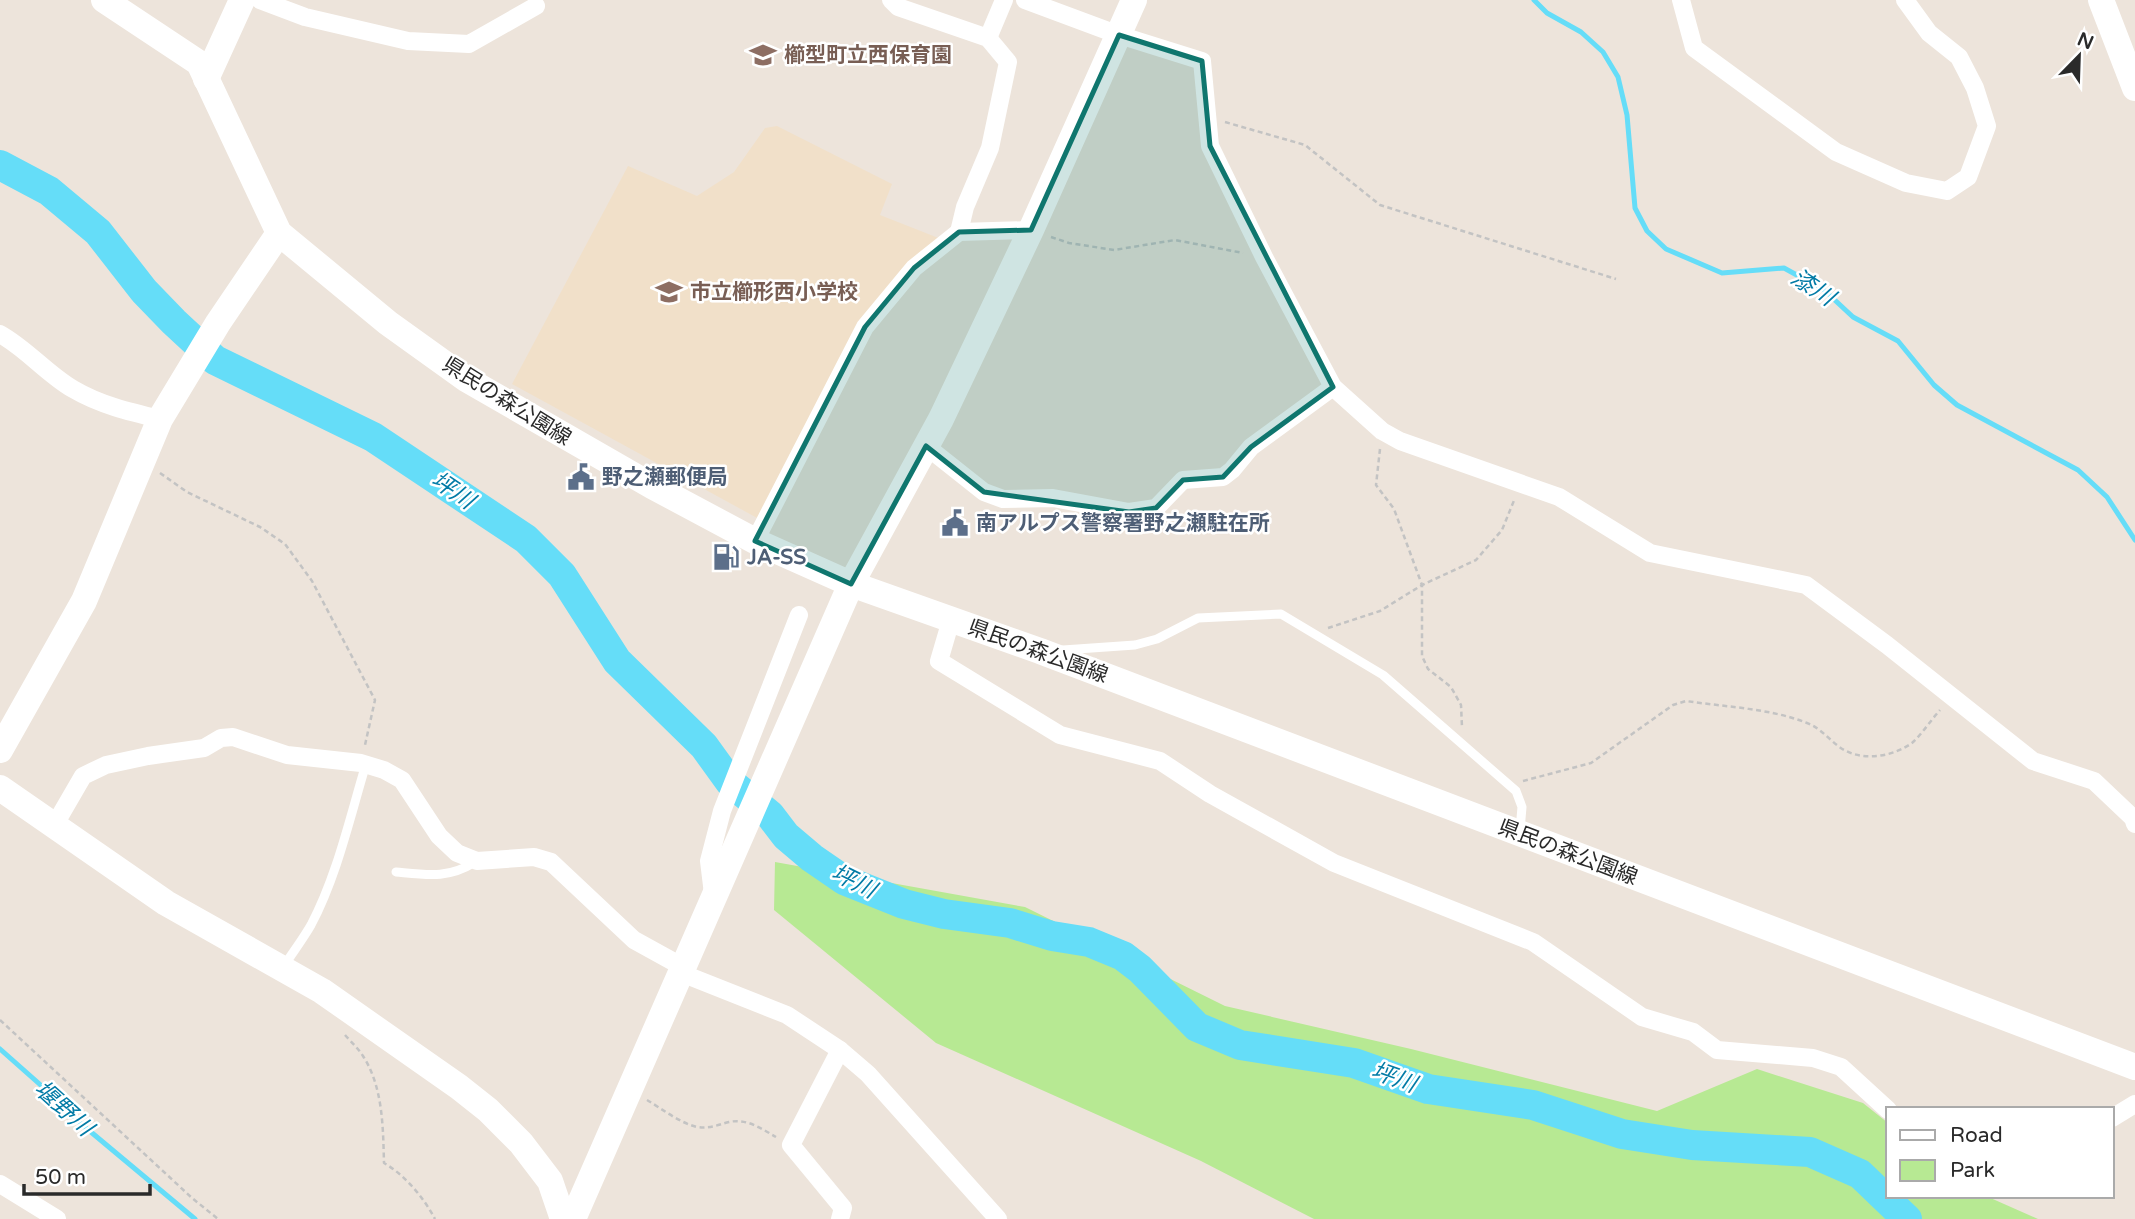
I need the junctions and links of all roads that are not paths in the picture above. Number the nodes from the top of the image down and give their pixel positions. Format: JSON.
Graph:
{"nodes":[{"id":1,"x":104,"y":0,"type":"edge"},
{"id":2,"x":242,"y":0,"type":"edge"},
{"id":3,"x":260,"y":0,"type":"edge"},
{"id":4,"x":891,"y":0,"type":"edge"},
{"id":5,"x":1004,"y":0,"type":"edge"},
{"id":6,"x":1025,"y":0,"type":"edge"},
{"id":7,"x":1134,"y":0,"type":"edge"},
{"id":8,"x":1681,"y":0,"type":"edge"},
{"id":9,"x":1905,"y":0,"type":"edge"},
{"id":10,"x":2101,"y":0,"type":"edge"},
{"id":11,"x":536,"y":6,"type":"dead end"},
{"id":12,"x":1119,"y":35,"type":"junction"},
{"id":13,"x":988,"y":38,"type":"junction"},
{"id":14,"x":206,"y":79,"type":"junction"},
{"id":15,"x":2135,"y":88,"type":"edge"},
{"id":16,"x":1031,"y":230,"type":"junction"},
{"id":17,"x":958,"y":232,"type":"junction"},
{"id":18,"x":279,"y":233,"type":"junction"},
{"id":19,"x":0,"y":334,"type":"edge"},
{"id":20,"x":1333,"y":387,"type":"junction"},
{"id":21,"x":165,"y":411,"type":"junction"},
{"id":22,"x":926,"y":446,"type":"junction"},
{"id":23,"x":755,"y":541,"type":"junction"},
{"id":24,"x":851,"y":584,"type":"junction"},
{"id":25,"x":799,"y":615,"type":"dead end"},
{"id":26,"x":951,"y":620,"type":"junction"},
{"id":27,"x":1040,"y":651,"type":"junction"},
{"id":28,"x":0,"y":750,"type":"edge"},
{"id":29,"x":364,"y":764,"type":"junction"},
{"id":30,"x":0,"y":788,"type":"edge"},
{"id":31,"x":2135,"y":824,"type":"edge"},
{"id":32,"x":54,"y":826,"type":"junction"},
{"id":33,"x":1520,"y":833,"type":"junction"},
{"id":34,"x":477,"y":861,"type":"junction"},
{"id":35,"x":396,"y":872,"type":"dead end"},
{"id":36,"x":714,"y":898,"type":"junction"},
{"id":37,"x":283,"y":967,"type":"junction"},
{"id":38,"x":682,"y":970,"type":"junction"},
{"id":39,"x":840,"y":1051,"type":"junction"},
{"id":40,"x":2135,"y":1067,"type":"edge"},
{"id":41,"x":2135,"y":1104,"type":"edge"},
{"id":42,"x":1886,"y":1108,"type":"edge"},
{"id":43,"x":2114,"y":1117,"type":"edge"},
{"id":44,"x":0,"y":1184,"type":"edge"},
{"id":45,"x":57,"y":1219,"type":"edge"},
{"id":46,"x":563,"y":1219,"type":"edge"},
{"id":47,"x":573,"y":1219,"type":"edge"},
{"id":48,"x":840,"y":1219,"type":"edge"},
{"id":49,"x":998,"y":1219,"type":"edge"}],
"edges":[{"from":1,"to":14,"type":"street","name":"県民の森公園線"},
{"from":2,"to":14,"type":"street"},
{"from":3,"to":11,"type":"street"},
{"from":4,"to":13,"type":"street"},
{"from":5,"to":13,"type":"street"},
{"from":6,"to":12,"type":"street"},
{"from":7,"to":12,"type":"street"},
{"from":8,"to":9,"type":"street"},
{"from":10,"to":15,"type":"street"},
{"from":12,"to":16,"type":"street"},
{"from":12,"to":20,"type":"street"},
{"from":13,"to":17,"type":"street"},
{"from":14,"to":18,"type":"street","name":"県民の森公園線"},
{"from":16,"to":17,"type":"street"},
{"from":16,"to":22,"type":"street"},
{"from":17,"to":23,"type":"street"},
{"from":18,"to":21,"type":"street"},
{"from":18,"to":23,"type":"street","name":"県民の森公園線"},
{"from":19,"to":21,"type":"street"},
{"from":20,"to":22,"type":"street"},
{"from":20,"to":31,"type":"street"},
{"from":21,"to":28,"type":"street"},
{"from":22,"to":24,"type":"street"},
{"from":23,"to":24,"type":"street","name":"県民の森公園線"},
{"from":24,"to":26,"type":"street","name":"県民の森公園線"},
{"from":24,"to":36,"type":"street"},
{"from":25,"to":36,"type":"street"},
{"from":26,"to":27,"type":"street","name":"県民の森公園線"},
{"from":26,"to":42,"type":"street"},
{"from":27,"to":33,"type":"street","name":"県民の森公園線"},
{"from":27,"to":33,"type":"lane"},
{"from":29,"to":32,"type":"street"},
{"from":29,"to":34,"type":"street"},
{"from":29,"to":37,"type":"lane"},
{"from":30,"to":32,"type":"street"},
{"from":32,"to":37,"type":"street"},
{"from":33,"to":40,"type":"street","name":"県民の森公園線"},
{"from":34,"to":35,"type":"lane"},
{"from":34,"to":38,"type":"street"},
{"from":36,"to":38,"type":"street"},
{"from":37,"to":46,"type":"street"},
{"from":38,"to":39,"type":"street"},
{"from":38,"to":47,"type":"street"},
{"from":39,"to":48,"type":"street"},
{"from":39,"to":49,"type":"street"},
{"from":41,"to":43,"type":"street"},
{"from":44,"to":45,"type":"street"}]}
